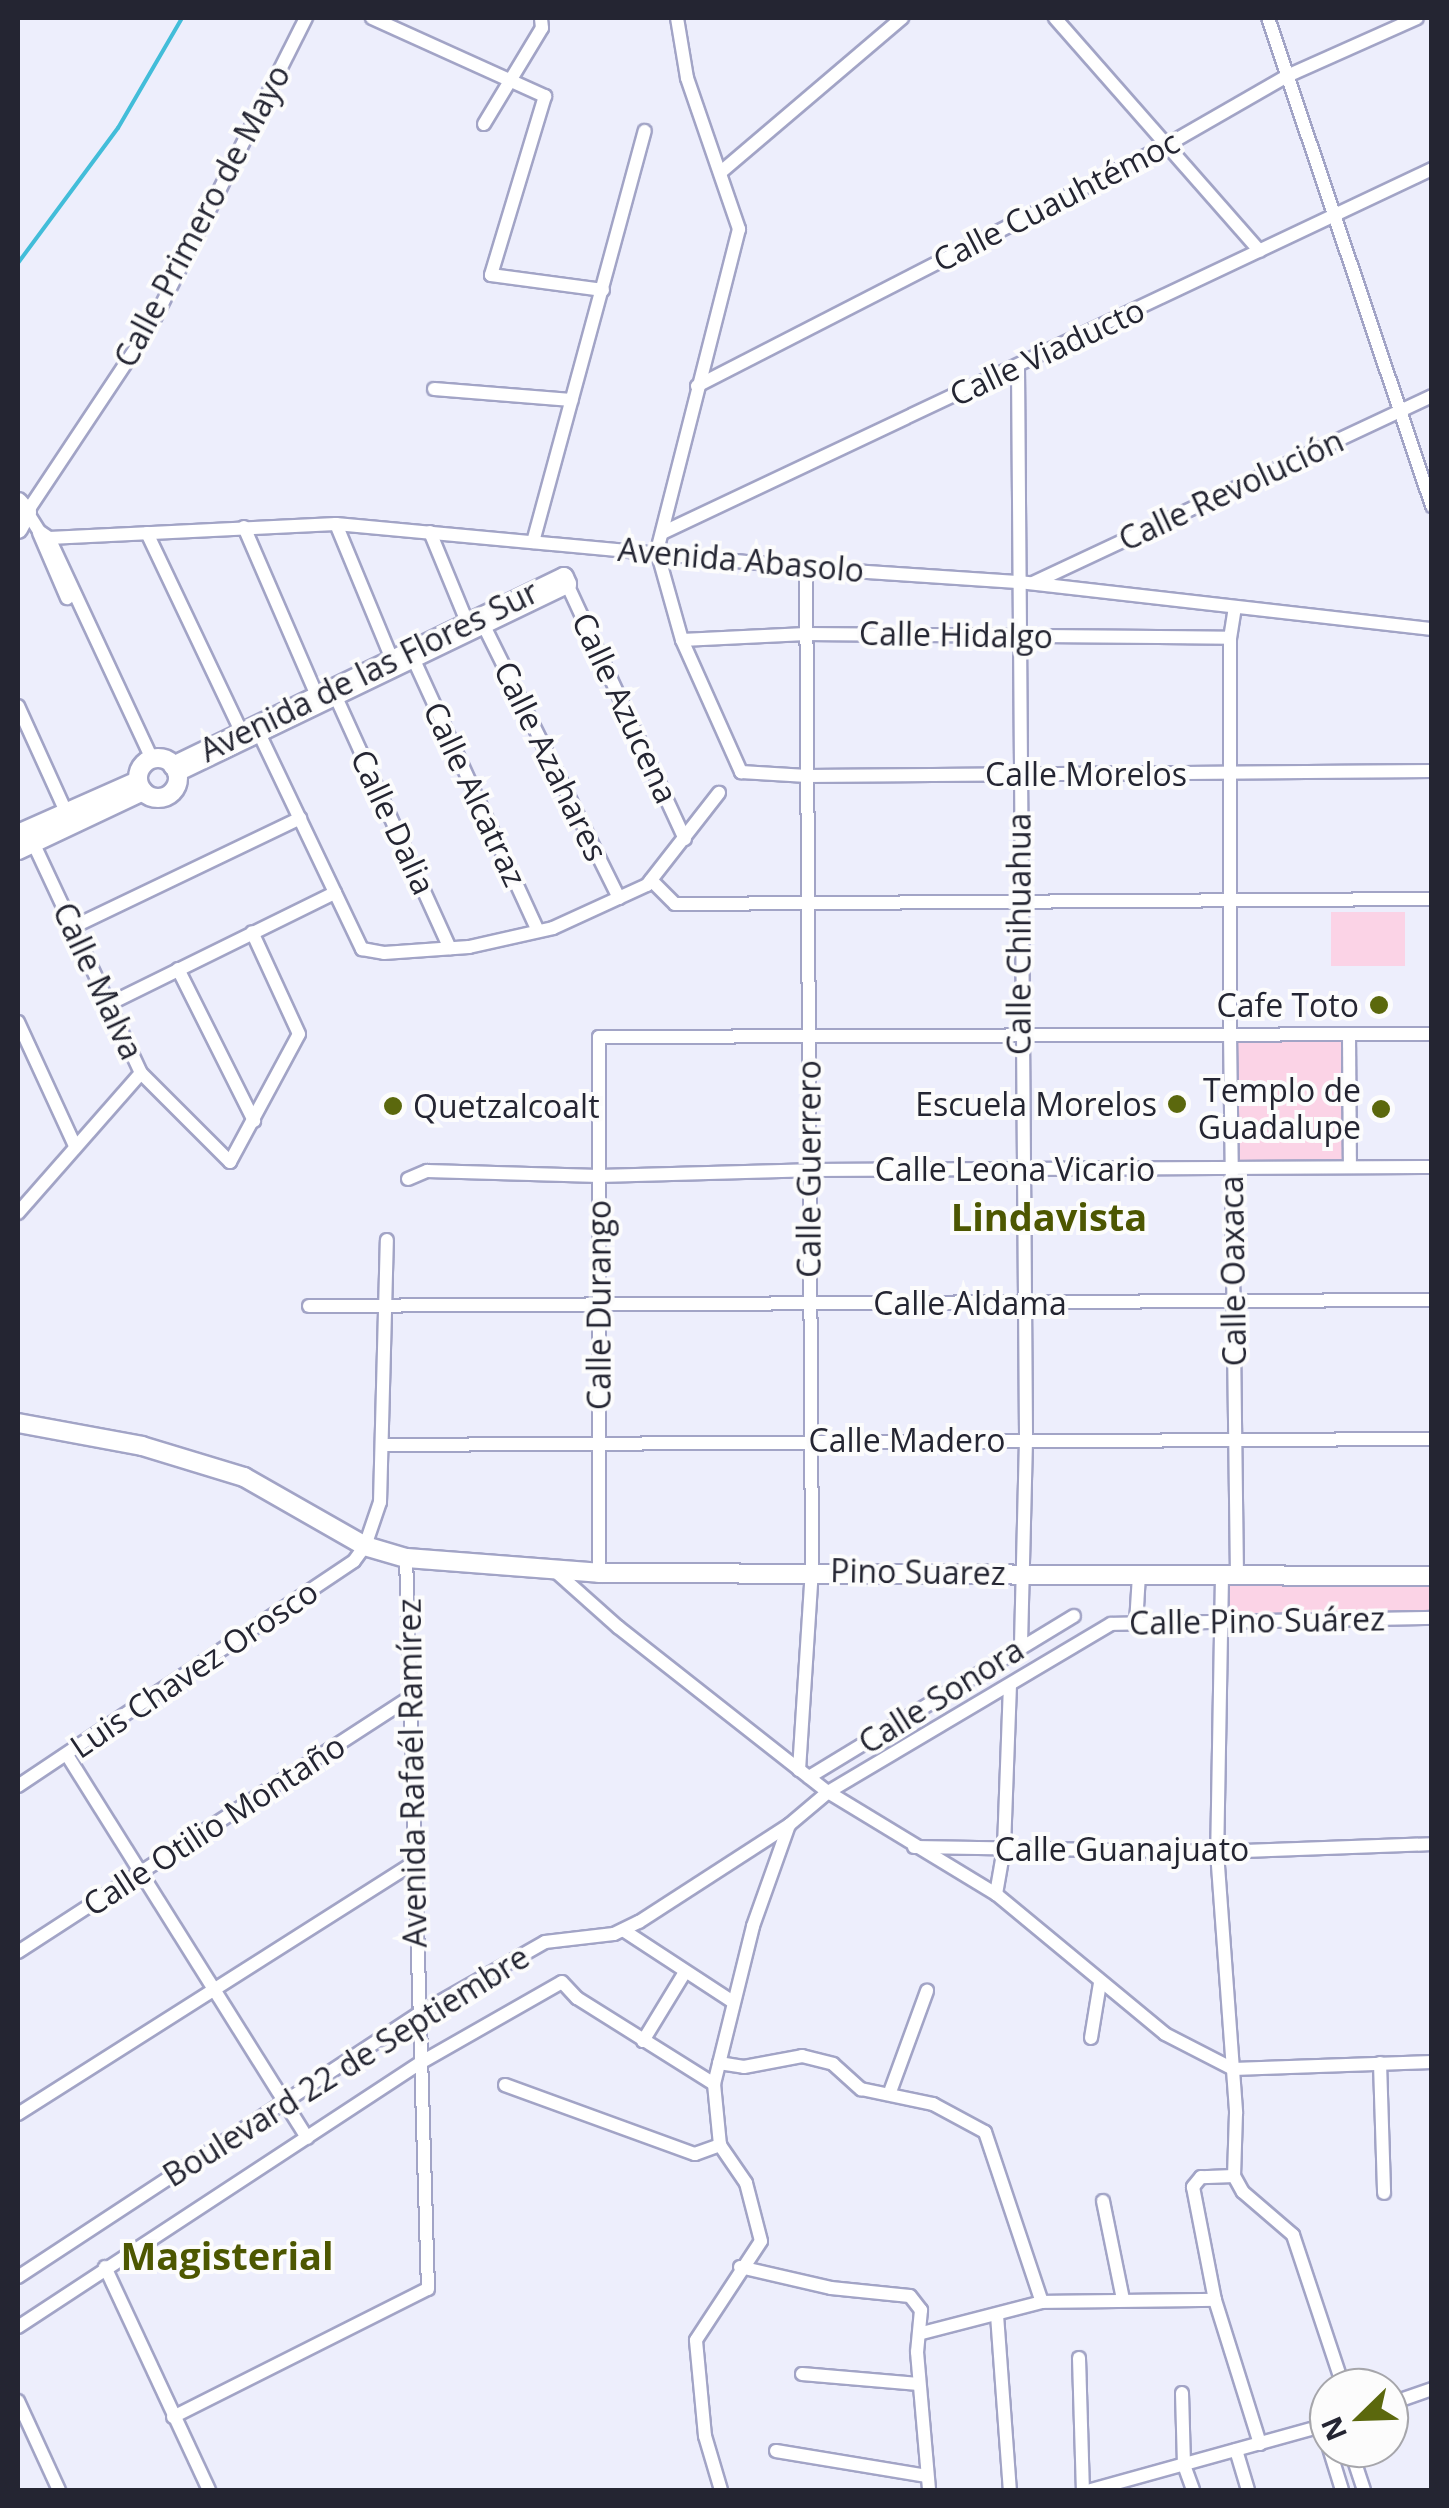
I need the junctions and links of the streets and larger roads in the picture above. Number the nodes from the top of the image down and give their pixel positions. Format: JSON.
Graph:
{"nodes":[{"id":1,"x":306,"y":18,"type":"edge"},
{"id":2,"x":372,"y":18,"type":"edge"},
{"id":3,"x":542,"y":18,"type":"edge"},
{"id":4,"x":677,"y":18,"type":"edge"},
{"id":5,"x":902,"y":18,"type":"edge"},
{"id":6,"x":1055,"y":18,"type":"edge"},
{"id":7,"x":1268,"y":18,"type":"edge"},
{"id":8,"x":1417,"y":18,"type":"edge"},
{"id":9,"x":1287,"y":76,"type":"junction"},
{"id":10,"x":512,"y":79,"type":"junction"},
{"id":11,"x":484,"y":124,"type":"dead end"},
{"id":12,"x":645,"y":131,"type":"dead end"},
{"id":13,"x":1167,"y":144,"type":"junction"},
{"id":14,"x":1432,"y":169,"type":"edge"},
{"id":15,"x":722,"y":172,"type":"junction"},
{"id":16,"x":1335,"y":215,"type":"junction"},
{"id":17,"x":1260,"y":251,"type":"junction"},
{"id":18,"x":603,"y":290,"type":"junction"},
{"id":19,"x":1018,"y":367,"type":"junction"},
{"id":20,"x":697,"y":386,"type":"junction"},
{"id":21,"x":434,"y":389,"type":"dead end"},
{"id":22,"x":1432,"y":396,"type":"edge"},
{"id":23,"x":572,"y":400,"type":"junction"},
{"id":24,"x":1401,"y":410,"type":"junction"},
{"id":25,"x":1432,"y":506,"type":"edge"},
{"id":26,"x":22,"y":507,"type":"edge"},
{"id":27,"x":336,"y":524,"type":"junction"},
{"id":28,"x":244,"y":528,"type":"junction"},
{"id":29,"x":18,"y":529,"type":"edge"},
{"id":30,"x":430,"y":532,"type":"junction"},
{"id":31,"x":146,"y":533,"type":"junction"},
{"id":32,"x":662,"y":533,"type":"junction"},
{"id":33,"x":44,"y":535,"type":"junction"},
{"id":34,"x":533,"y":542,"type":"junction"},
{"id":35,"x":657,"y":551,"type":"junction"},
{"id":36,"x":806,"y":568,"type":"junction"},
{"id":37,"x":566,"y":580,"type":"joint"},
{"id":38,"x":1025,"y":583,"type":"junction"},
{"id":39,"x":1235,"y":607,"type":"junction"},
{"id":40,"x":476,"y":624,"type":"junction"},
{"id":41,"x":1432,"y":629,"type":"edge"},
{"id":42,"x":806,"y":634,"type":"junction"},
{"id":43,"x":1019,"y":636,"type":"junction"},
{"id":44,"x":1230,"y":638,"type":"junction"},
{"id":45,"x":682,"y":640,"type":"junction"},
{"id":46,"x":400,"y":661,"type":"junction"},
{"id":47,"x":326,"y":696,"type":"junction"},
{"id":48,"x":18,"y":706,"type":"edge"},
{"id":49,"x":250,"y":732,"type":"junction"},
{"id":50,"x":175,"y":769,"type":"junction"},
{"id":51,"x":1432,"y":771,"type":"edge"},
{"id":52,"x":1230,"y":772,"type":"junction"},
{"id":53,"x":144,"y":774,"type":"junction"},
{"id":54,"x":1018,"y":774,"type":"junction"},
{"id":55,"x":807,"y":776,"type":"junction"},
{"id":56,"x":719,"y":793,"type":"dead end"},
{"id":57,"x":66,"y":812,"type":"junction"},
{"id":58,"x":300,"y":818,"type":"junction"},
{"id":59,"x":24,"y":839,"type":"edge"},
{"id":60,"x":685,"y":839,"type":"junction"},
{"id":61,"x":651,"y":880,"type":"junction"},
{"id":62,"x":335,"y":893,"type":"junction"},
{"id":63,"x":619,"y":898,"type":"junction"},
{"id":64,"x":1432,"y":899,"type":"edge"},
{"id":65,"x":808,"y":900,"type":"junction"},
{"id":66,"x":1230,"y":901,"type":"junction"},
{"id":67,"x":1019,"y":904,"type":"junction"},
{"id":68,"x":74,"y":927,"type":"junction"},
{"id":69,"x":538,"y":931,"type":"junction"},
{"id":70,"x":252,"y":932,"type":"junction"},
{"id":71,"x":450,"y":948,"type":"junction"},
{"id":72,"x":178,"y":970,"type":"junction"},
{"id":73,"x":109,"y":1004,"type":"junction"},
{"id":74,"x":18,"y":1022,"type":"edge"},
{"id":75,"x":1230,"y":1032,"type":"junction"},
{"id":76,"x":1349,"y":1034,"type":"junction"},
{"id":77,"x":1432,"y":1034,"type":"edge"},
{"id":78,"x":1020,"y":1036,"type":"junction"},
{"id":79,"x":809,"y":1037,"type":"junction"},
{"id":80,"x":141,"y":1073,"type":"junction"},
{"id":81,"x":254,"y":1122,"type":"junction"},
{"id":82,"x":75,"y":1146,"type":"junction"},
{"id":83,"x":1432,"y":1167,"type":"edge"},
{"id":84,"x":1350,"y":1168,"type":"junction"},
{"id":85,"x":1022,"y":1169,"type":"junction"},
{"id":86,"x":1232,"y":1169,"type":"junction"},
{"id":87,"x":810,"y":1170,"type":"junction"},
{"id":88,"x":599,"y":1176,"type":"junction"},
{"id":89,"x":408,"y":1179,"type":"dead end"},
{"id":90,"x":18,"y":1209,"type":"edge"},
{"id":91,"x":387,"y":1240,"type":"dead end"},
{"id":92,"x":1432,"y":1300,"type":"edge"},
{"id":93,"x":1235,"y":1302,"type":"junction"},
{"id":94,"x":1024,"y":1303,"type":"junction"},
{"id":95,"x":810,"y":1304,"type":"junction"},
{"id":96,"x":309,"y":1306,"type":"dead end"},
{"id":97,"x":599,"y":1306,"type":"junction"},
{"id":98,"x":388,"y":1308,"type":"junction"},
{"id":99,"x":18,"y":1422,"type":"edge"},
{"id":100,"x":1432,"y":1439,"type":"edge"},
{"id":101,"x":599,"y":1440,"type":"junction"},
{"id":102,"x":811,"y":1440,"type":"junction"},
{"id":103,"x":1026,"y":1440,"type":"junction"},
{"id":104,"x":1235,"y":1440,"type":"junction"},
{"id":105,"x":384,"y":1445,"type":"junction"},
{"id":106,"x":365,"y":1546,"type":"junction"},
{"id":107,"x":406,"y":1558,"type":"junction"},
{"id":108,"x":554,"y":1570,"type":"junction"},
{"id":109,"x":812,"y":1570,"type":"junction"},
{"id":110,"x":599,"y":1573,"type":"junction"},
{"id":111,"x":1022,"y":1573,"type":"junction"},
{"id":112,"x":1139,"y":1575,"type":"junction"},
{"id":113,"x":1229,"y":1576,"type":"junction"},
{"id":114,"x":1432,"y":1576,"type":"edge"},
{"id":115,"x":1074,"y":1616,"type":"dead end"},
{"id":116,"x":1432,"y":1618,"type":"edge"},
{"id":117,"x":1221,"y":1622,"type":"junction"},
{"id":118,"x":1136,"y":1624,"type":"junction"},
{"id":119,"x":1021,"y":1645,"type":"junction"},
{"id":120,"x":1010,"y":1685,"type":"junction"},
{"id":121,"x":410,"y":1697,"type":"junction"},
{"id":122,"x":67,"y":1754,"type":"junction"},
{"id":123,"x":804,"y":1774,"type":"junction"},
{"id":124,"x":18,"y":1786,"type":"edge"},
{"id":125,"x":828,"y":1792,"type":"junction"},
{"id":126,"x":789,"y":1825,"type":"junction"},
{"id":127,"x":1432,"y":1844,"type":"edge"},
{"id":128,"x":911,"y":1846,"type":"junction"},
{"id":129,"x":1004,"y":1848,"type":"junction"},
{"id":130,"x":1217,"y":1852,"type":"junction"},
{"id":131,"x":415,"y":1862,"type":"junction"},
{"id":132,"x":141,"y":1872,"type":"junction"},
{"id":133,"x":996,"y":1894,"type":"junction"},
{"id":134,"x":623,"y":1930,"type":"junction"},
{"id":135,"x":18,"y":1952,"type":"edge"},
{"id":136,"x":685,"y":1972,"type":"junction"},
{"id":137,"x":1100,"y":1983,"type":"junction"},
{"id":138,"x":215,"y":1989,"type":"junction"},
{"id":139,"x":927,"y":1991,"type":"dead end"},
{"id":140,"x":733,"y":2002,"type":"junction"},
{"id":141,"x":417,"y":2015,"type":"junction"},
{"id":142,"x":1091,"y":2038,"type":"dead end"},
{"id":143,"x":643,"y":2041,"type":"junction"},
{"id":144,"x":1432,"y":2062,"type":"edge"},
{"id":145,"x":420,"y":2063,"type":"junction"},
{"id":146,"x":719,"y":2063,"type":"junction"},
{"id":147,"x":1380,"y":2064,"type":"junction"},
{"id":148,"x":1232,"y":2069,"type":"junction"},
{"id":149,"x":714,"y":2084,"type":"junction"},
{"id":150,"x":505,"y":2085,"type":"dead end"},
{"id":151,"x":890,"y":2092,"type":"junction"},
{"id":152,"x":282,"y":2101,"type":"junction"},
{"id":153,"x":18,"y":2114,"type":"edge"},
{"id":154,"x":307,"y":2138,"type":"junction"},
{"id":155,"x":720,"y":2145,"type":"junction"},
{"id":156,"x":1234,"y":2176,"type":"junction"},
{"id":157,"x":1384,"y":2193,"type":"dead end"},
{"id":158,"x":1104,"y":2201,"type":"dead end"},
{"id":159,"x":105,"y":2267,"type":"junction"},
{"id":160,"x":740,"y":2267,"type":"junction"},
{"id":161,"x":18,"y":2277,"type":"edge"},
{"id":162,"x":1123,"y":2299,"type":"junction"},
{"id":163,"x":1215,"y":2300,"type":"junction"},
{"id":164,"x":1042,"y":2302,"type":"junction"},
{"id":165,"x":997,"y":2315,"type":"junction"},
{"id":166,"x":18,"y":2327,"type":"edge"},
{"id":167,"x":922,"y":2332,"type":"junction"},
{"id":168,"x":1080,"y":2358,"type":"dead end"},
{"id":169,"x":1337,"y":2368,"type":"edge"},
{"id":170,"x":802,"y":2374,"type":"dead end"},
{"id":171,"x":920,"y":2384,"type":"junction"},
{"id":172,"x":1182,"y":2394,"type":"dead end"},
{"id":173,"x":18,"y":2401,"type":"edge"},
{"id":174,"x":172,"y":2417,"type":"junction"},
{"id":175,"x":1309,"y":2430,"type":"edge"},
{"id":176,"x":1260,"y":2444,"type":"junction"},
{"id":177,"x":776,"y":2450,"type":"dead end"},
{"id":178,"x":1236,"y":2450,"type":"junction"},
{"id":179,"x":1184,"y":2465,"type":"junction"},
{"id":180,"x":928,"y":2483,"type":"edge"},
{"id":181,"x":59,"y":2490,"type":"edge"},
{"id":182,"x":209,"y":2490,"type":"edge"},
{"id":183,"x":720,"y":2490,"type":"edge"},
{"id":184,"x":1010,"y":2490,"type":"edge"},
{"id":185,"x":1083,"y":2490,"type":"edge"},
{"id":186,"x":1091,"y":2490,"type":"edge"},
{"id":187,"x":1193,"y":2490,"type":"edge"},
{"id":188,"x":1248,"y":2490,"type":"edge"}],
"edges":[{"from":1,"to":26,"type":"street","name":"Calle Primero de Mayo"},
{"from":2,"to":10,"type":"street"},
{"from":3,"to":10,"type":"street"},
{"from":4,"to":15,"type":"street"},
{"from":5,"to":15,"type":"street"},
{"from":6,"to":13,"type":"street"},
{"from":7,"to":9,"type":"street"},
{"from":8,"to":9,"type":"street","name":"Calle Cuauhtémoc"},
{"from":9,"to":13,"type":"street","name":"Calle Cuauhtémoc"},
{"from":9,"to":16,"type":"street"},
{"from":10,"to":11,"type":"street"},
{"from":10,"to":18,"type":"street"},
{"from":12,"to":18,"type":"street"},
{"from":13,"to":17,"type":"street"},
{"from":13,"to":20,"type":"street","name":"Calle Cuauhtémoc"},
{"from":14,"to":16,"type":"street","name":"Calle Viaducto"},
{"from":15,"to":20,"type":"street"},
{"from":16,"to":17,"type":"street","name":"Calle Viaducto"},
{"from":16,"to":24,"type":"street"},
{"from":17,"to":19,"type":"street","name":"Calle Viaducto"},
{"from":18,"to":23,"type":"street"},
{"from":19,"to":32,"type":"street","name":"Calle Viaducto"},
{"from":19,"to":38,"type":"street","name":"Calle Chihuahua"},
{"from":20,"to":32,"type":"street"},
{"from":21,"to":23,"type":"street"},
{"from":22,"to":24,"type":"street","name":"Calle Revolución"},
{"from":23,"to":34,"type":"street"},
{"from":24,"to":25,"type":"street"},
{"from":24,"to":38,"type":"street","name":"Calle Revolución"},
{"from":26,"to":29,"type":"street"},
{"from":26,"to":33,"type":"street"},
{"from":27,"to":28,"type":"street","name":"Avenida Abasolo"},
{"from":27,"to":30,"type":"street","name":"Avenida Abasolo"},
{"from":27,"to":46,"type":"street","name":"Calle Alcatraz"},
{"from":28,"to":31,"type":"street","name":"Avenida Abasolo"},
{"from":28,"to":47,"type":"street","name":"Calle Dalia"},
{"from":30,"to":34,"type":"street","name":"Avenida Abasolo"},
{"from":30,"to":40,"type":"street","name":"Calle Azahares"},
{"from":31,"to":33,"type":"street","name":"Avenida Abasolo"},
{"from":31,"to":49,"type":"street"},
{"from":32,"to":35,"type":"street"},
{"from":33,"to":53,"type":"street"},
{"from":34,"to":35,"type":"street","name":"Avenida Abasolo"},
{"from":35,"to":36,"type":"street","name":"Avenida Abasolo"},
{"from":35,"to":45,"type":"street"},
{"from":36,"to":38,"type":"street","name":"Avenida Abasolo"},
{"from":36,"to":42,"type":"street","name":"Calle Guerrero"},
{"from":37,"to":40,"type":"street","name":"Avenida de las Flores Sur"},
{"from":37,"to":60,"type":"street","name":"Calle Azucena"},
{"from":38,"to":39,"type":"street","name":"Avenida Abasolo"},
{"from":38,"to":43,"type":"street","name":"Calle Chihuahua"},
{"from":39,"to":41,"type":"street","name":"Avenida Abasolo"},
{"from":39,"to":44,"type":"street","name":"Calle Oaxaca"},
{"from":40,"to":46,"type":"street","name":"Avenida de las Flores Sur"},
{"from":40,"to":63,"type":"street","name":"Calle Azahares"},
{"from":42,"to":43,"type":"street","name":"Calle Hidalgo"},
{"from":42,"to":45,"type":"street","name":"Calle Hidalgo"},
{"from":42,"to":55,"type":"street","name":"Calle Guerrero"},
{"from":43,"to":44,"type":"street","name":"Calle Hidalgo"},
{"from":43,"to":54,"type":"street","name":"Calle Chihuahua"},
{"from":44,"to":52,"type":"street","name":"Calle Oaxaca"},
{"from":45,"to":55,"type":"street","name":"Calle Morelos"},
{"from":46,"to":47,"type":"street","name":"Avenida de las Flores Sur"},
{"from":46,"to":69,"type":"street","name":"Calle Alcatraz"},
{"from":47,"to":49,"type":"street","name":"Avenida de las Flores Sur"},
{"from":47,"to":71,"type":"street","name":"Calle Dalia"},
{"from":48,"to":57,"type":"street"},
{"from":49,"to":50,"type":"street","name":"Avenida de las Flores Sur"},
{"from":49,"to":58,"type":"street"},
{"from":50,"to":53,"type":"street"},
{"from":50,"to":53,"type":"street","name":"Avenida de las Flores Sur"},
{"from":51,"to":52,"type":"street","name":"Calle Morelos"},
{"from":52,"to":54,"type":"street","name":"Calle Morelos"},
{"from":52,"to":66,"type":"street","name":"Calle Oaxaca"},
{"from":53,"to":57,"type":"street"},
{"from":53,"to":59,"type":"street"},
{"from":54,"to":55,"type":"street","name":"Calle Morelos"},
{"from":54,"to":67,"type":"street","name":"Calle Chihuahua"},
{"from":55,"to":65,"type":"street","name":"Calle Guerrero"},
{"from":56,"to":60,"type":"street"},
{"from":57,"to":59,"type":"street"},
{"from":58,"to":62,"type":"street"},
{"from":58,"to":68,"type":"street"},
{"from":59,"to":68,"type":"street","name":"Calle Malva"},
{"from":60,"to":61,"type":"street"},
{"from":61,"to":63,"type":"street"},
{"from":61,"to":65,"type":"street"},
{"from":62,"to":70,"type":"street"},
{"from":62,"to":71,"type":"street"},
{"from":63,"to":69,"type":"street"},
{"from":64,"to":66,"type":"street"},
{"from":65,"to":67,"type":"street"},
{"from":65,"to":79,"type":"street","name":"Calle Guerrero"},
{"from":66,"to":67,"type":"street"},
{"from":66,"to":75,"type":"street","name":"Calle Oaxaca"},
{"from":67,"to":78,"type":"street","name":"Calle Chihuahua"},
{"from":68,"to":73,"type":"street","name":"Calle Malva"},
{"from":69,"to":71,"type":"street"},
{"from":70,"to":72,"type":"street"},
{"from":70,"to":81,"type":"street"},
{"from":72,"to":73,"type":"street"},
{"from":72,"to":81,"type":"street"},
{"from":73,"to":80,"type":"street","name":"Calle Malva"},
{"from":74,"to":82,"type":"street"},
{"from":75,"to":76,"type":"street"},
{"from":75,"to":78,"type":"street"},
{"from":75,"to":86,"type":"street","name":"Calle Oaxaca"},
{"from":76,"to":77,"type":"street"},
{"from":76,"to":84,"type":"street"},
{"from":78,"to":79,"type":"street"},
{"from":78,"to":85,"type":"street","name":"Calle Chihuahua"},
{"from":79,"to":87,"type":"street","name":"Calle Guerrero"},
{"from":79,"to":88,"type":"street","name":"Calle Durango"},
{"from":80,"to":81,"type":"street","name":"Calle Malva"},
{"from":80,"to":82,"type":"street"},
{"from":82,"to":90,"type":"street"},
{"from":83,"to":84,"type":"street","name":"Calle Leona Vicario"},
{"from":84,"to":86,"type":"street","name":"Calle Leona Vicario"},
{"from":85,"to":86,"type":"street","name":"Calle Leona Vicario"},
{"from":85,"to":87,"type":"street","name":"Calle Leona Vicario"},
{"from":85,"to":94,"type":"street","name":"Calle Chihuahua"},
{"from":86,"to":93,"type":"street","name":"Calle Oaxaca"},
{"from":87,"to":88,"type":"street","name":"Calle Leona Vicario"},
{"from":87,"to":95,"type":"street","name":"Calle Guerrero"},
{"from":88,"to":89,"type":"street","name":"Calle Leona Vicario"},
{"from":88,"to":97,"type":"street","name":"Calle Durango"},
{"from":91,"to":98,"type":"street"},
{"from":92,"to":93,"type":"street","name":"Calle Aldama"},
{"from":93,"to":94,"type":"street","name":"Calle Aldama"},
{"from":93,"to":104,"type":"street","name":"Calle Oaxaca"},
{"from":94,"to":95,"type":"street","name":"Calle Aldama"},
{"from":94,"to":103,"type":"street","name":"Calle Chihuahua"},
{"from":95,"to":97,"type":"street","name":"Calle Aldama"},
{"from":95,"to":102,"type":"street","name":"Calle Guerrero"},
{"from":96,"to":98,"type":"street","name":"Calle Aldama"},
{"from":97,"to":98,"type":"street","name":"Calle Aldama"},
{"from":97,"to":101,"type":"street","name":"Calle Durango"},
{"from":98,"to":105,"type":"street"},
{"from":99,"to":106,"type":"street","name":"Pino Suarez"},
{"from":100,"to":104,"type":"street","name":"Calle Madero"},
{"from":101,"to":102,"type":"street","name":"Calle Madero"},
{"from":101,"to":105,"type":"street","name":"Calle Madero"},
{"from":101,"to":110,"type":"street","name":"Calle Durango"},
{"from":102,"to":103,"type":"street","name":"Calle Madero"},
{"from":102,"to":109,"type":"street","name":"Calle Guerrero"},
{"from":103,"to":104,"type":"street","name":"Calle Madero"},
{"from":103,"to":111,"type":"street","name":"Calle Chihuahua"},
{"from":104,"to":113,"type":"street","name":"Calle Oaxaca"},
{"from":105,"to":106,"type":"street"},
{"from":106,"to":107,"type":"street","name":"Pino Suarez"},
{"from":106,"to":122,"type":"street","name":"Luis Chavez Orosco"},
{"from":107,"to":108,"type":"street","name":"Pino Suarez"},
{"from":107,"to":121,"type":"street","name":"Avenida Rafaél Ramírez"},
{"from":108,"to":110,"type":"street","name":"Pino Suarez"},
{"from":108,"to":123,"type":"street"},
{"from":109,"to":110,"type":"street","name":"Pino Suarez"},
{"from":109,"to":111,"type":"street","name":"Pino Suarez"},
{"from":109,"to":123,"type":"street","name":"Calle Guerrero"},
{"from":111,"to":112,"type":"street","name":"Pino Suarez"},
{"from":111,"to":119,"type":"street","name":"Calle Chihuahua"},
{"from":112,"to":113,"type":"street","name":"Pino Suarez"},
{"from":112,"to":118,"type":"street"},
{"from":113,"to":114,"type":"street","name":"Pino Suarez"},
{"from":113,"to":117,"type":"street","name":"Calle Oaxaca"},
{"from":115,"to":119,"type":"street","name":"Calle Sonora"},
{"from":116,"to":117,"type":"street","name":"Calle Pino Suárez"},
{"from":117,"to":118,"type":"street","name":"Calle Pino Suárez"},
{"from":117,"to":130,"type":"street","name":"Calle Oaxaca"},
{"from":118,"to":120,"type":"street","name":"Calle Pino Suárez"},
{"from":119,"to":123,"type":"street","name":"Calle Sonora"},
{"from":120,"to":125,"type":"street","name":"Calle Pino Suárez"},
{"from":120,"to":129,"type":"street"},
{"from":121,"to":131,"type":"street","name":"Avenida Rafaél Ramírez"},
{"from":121,"to":132,"type":"street","name":"Calle Otilio Montaño"},
{"from":122,"to":124,"type":"street","name":"Luis Chavez Orosco"},
{"from":122,"to":132,"type":"street"},
{"from":123,"to":125,"type":"street"},
{"from":125,"to":126,"type":"street"},
{"from":125,"to":128,"type":"street"},
{"from":126,"to":134,"type":"street","name":"Boulevard 22 de Septiembre"},
{"from":126,"to":140,"type":"street"},
{"from":127,"to":130,"type":"street","name":"Calle Guanajuato"},
{"from":128,"to":129,"type":"street","name":"Calle Guanajuato"},
{"from":128,"to":133,"type":"street"},
{"from":129,"to":130,"type":"street","name":"Calle Guanajuato"},
{"from":129,"to":133,"type":"street"},
{"from":130,"to":148,"type":"street","name":"Calle Oaxaca"},
{"from":131,"to":138,"type":"street"},
{"from":131,"to":141,"type":"street","name":"Avenida Rafaél Ramírez"},
{"from":132,"to":135,"type":"street","name":"Calle Otilio Montaño"},
{"from":132,"to":138,"type":"street"},
{"from":133,"to":137,"type":"street"},
{"from":134,"to":136,"type":"street"},
{"from":134,"to":141,"type":"street","name":"Boulevard 22 de Septiembre"},
{"from":136,"to":140,"type":"street"},
{"from":136,"to":143,"type":"street"},
{"from":137,"to":142,"type":"street"},
{"from":137,"to":148,"type":"street"},
{"from":138,"to":152,"type":"street"},
{"from":138,"to":153,"type":"street"},
{"from":139,"to":151,"type":"street"},
{"from":140,"to":146,"type":"street"},
{"from":141,"to":145,"type":"street","name":"Avenida Rafaél Ramírez"},
{"from":141,"to":152,"type":"street","name":"Boulevard 22 de Septiembre"},
{"from":143,"to":145,"type":"street","name":"Boulevard 22 de Septiembre"},
{"from":143,"to":149,"type":"street"},
{"from":144,"to":147,"type":"street"},
{"from":145,"to":154,"type":"street","name":"Boulevard 22 de Septiembre"},
{"from":145,"to":174,"type":"street","name":"Avenida Rafaél Ramírez"},
{"from":146,"to":149,"type":"street"},
{"from":146,"to":151,"type":"street"},
{"from":147,"to":148,"type":"street"},
{"from":147,"to":157,"type":"street"},
{"from":148,"to":156,"type":"street","name":"Calle Oaxaca"},
{"from":149,"to":155,"type":"street"},
{"from":150,"to":155,"type":"street"},
{"from":151,"to":164,"type":"street"},
{"from":152,"to":154,"type":"street"},
{"from":152,"to":161,"type":"street","name":"Boulevard 22 de Septiembre"},
{"from":154,"to":159,"type":"street","name":"Boulevard 22 de Septiembre"},
{"from":155,"to":160,"type":"street"},
{"from":156,"to":163,"type":"street"},
{"from":156,"to":169,"type":"street"},
{"from":158,"to":162,"type":"street"},
{"from":159,"to":166,"type":"street","name":"Boulevard 22 de Septiembre"},
{"from":159,"to":174,"type":"street"},
{"from":160,"to":167,"type":"street"},
{"from":160,"to":183,"type":"street"},
{"from":162,"to":163,"type":"street"},
{"from":162,"to":164,"type":"street"},
{"from":163,"to":176,"type":"street"},
{"from":164,"to":165,"type":"street"},
{"from":165,"to":167,"type":"street"},
{"from":165,"to":184,"type":"street"},
{"from":167,"to":171,"type":"street"},
{"from":168,"to":185,"type":"street"},
{"from":170,"to":171,"type":"street"},
{"from":171,"to":180,"type":"street"},
{"from":172,"to":179,"type":"street"},
{"from":173,"to":181,"type":"street"},
{"from":174,"to":182,"type":"street"},
{"from":175,"to":176,"type":"street"},
{"from":176,"to":178,"type":"street"},
{"from":177,"to":180,"type":"street"},
{"from":178,"to":179,"type":"street"},
{"from":178,"to":188,"type":"street"},
{"from":179,"to":186,"type":"street"},
{"from":179,"to":187,"type":"street"}]}
